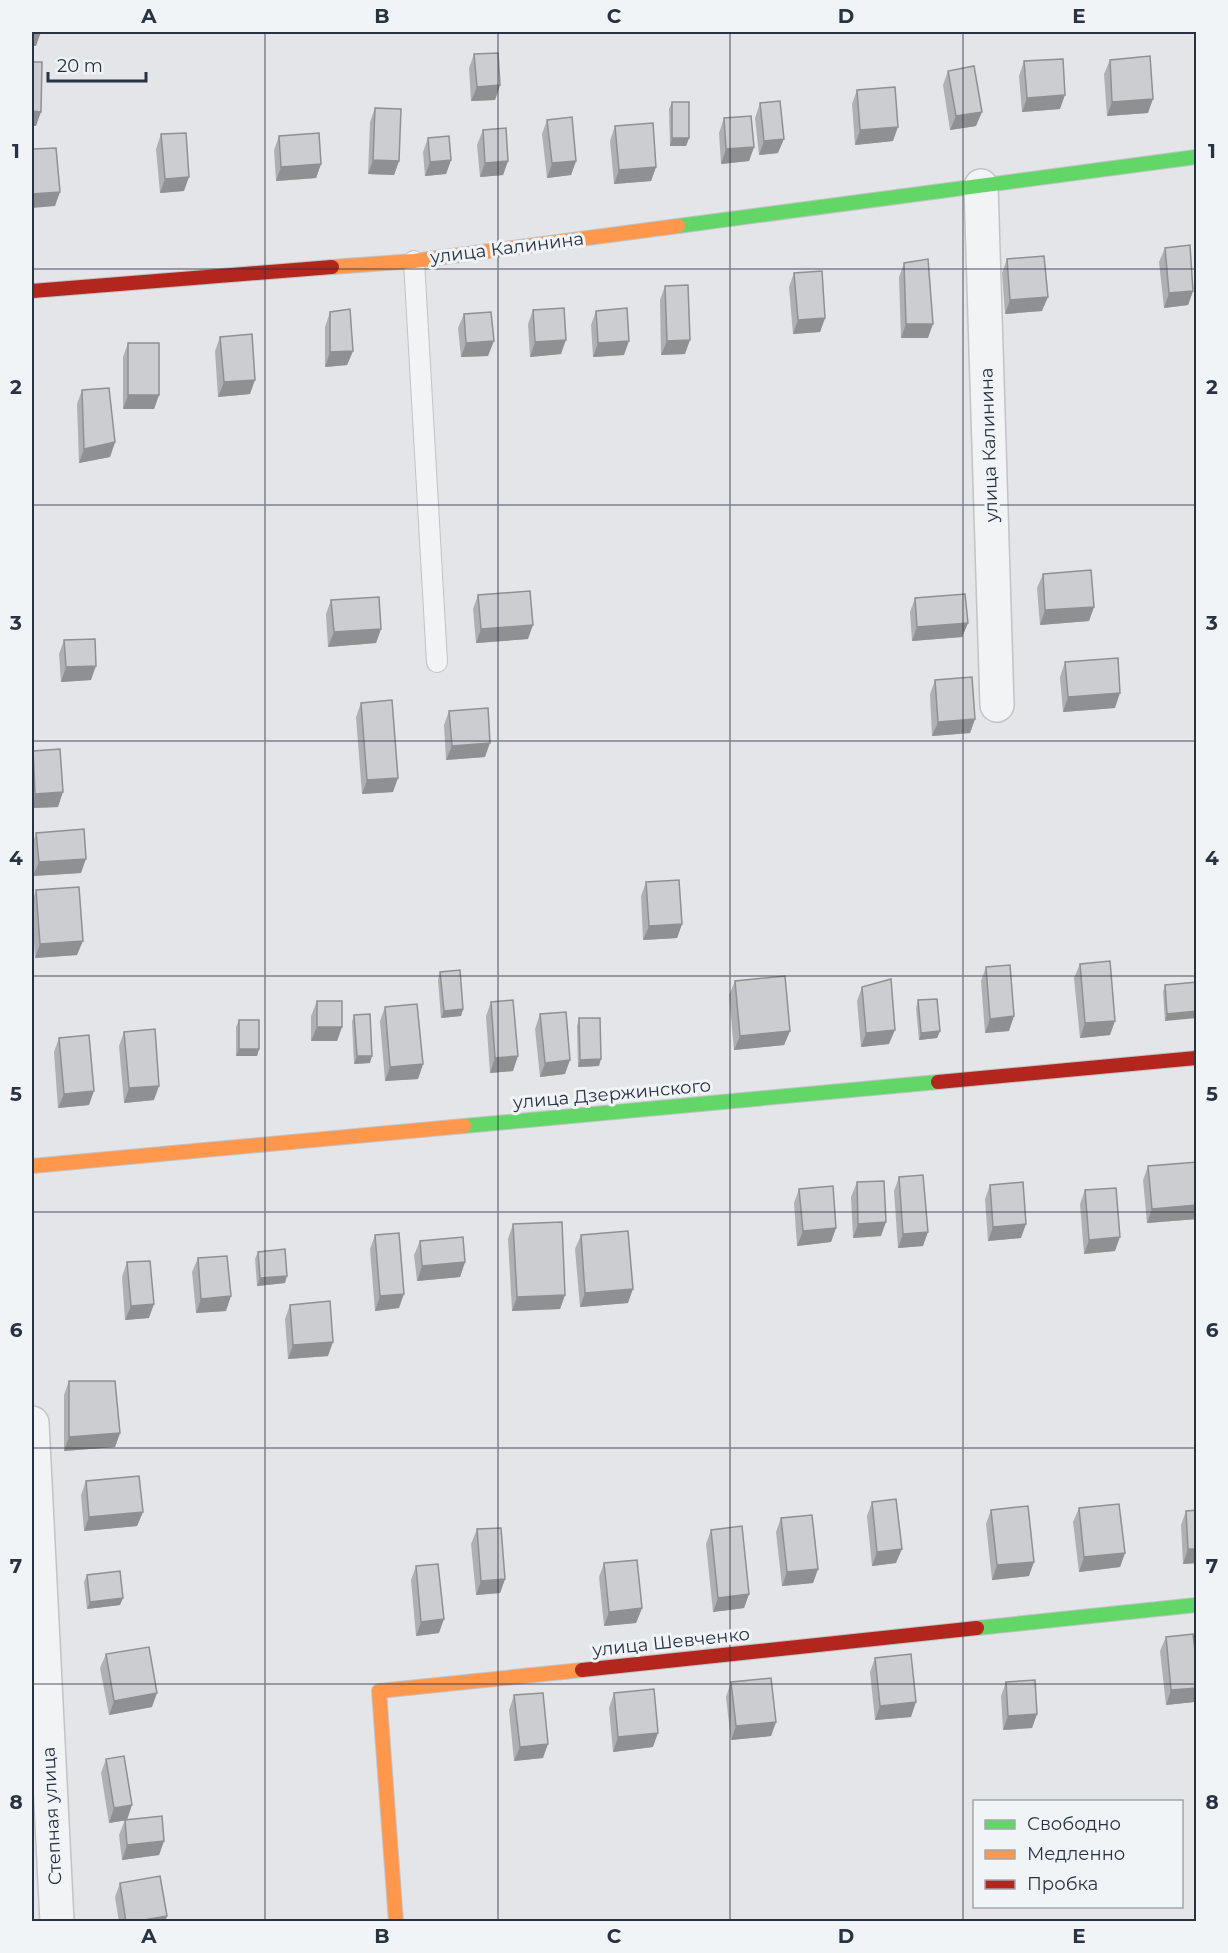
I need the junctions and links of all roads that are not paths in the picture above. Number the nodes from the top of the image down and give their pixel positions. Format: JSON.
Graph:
{"nodes":[{"id":1,"x":1197,"y":157,"type":"edge"},
{"id":2,"x":981,"y":186,"type":"junction"},
{"id":3,"x":414,"y":261,"type":"junction"},
{"id":4,"x":32,"y":291,"type":"edge"},
{"id":5,"x":437,"y":662,"type":"dead end"},
{"id":6,"x":997,"y":705,"type":"dead end"},
{"id":7,"x":1197,"y":1058,"type":"edge"},
{"id":8,"x":32,"y":1166,"type":"edge"},
{"id":9,"x":32,"y":1423,"type":"edge"},
{"id":10,"x":1197,"y":1605,"type":"edge"},
{"id":11,"x":57,"y":1922,"type":"edge"},
{"id":12,"x":396,"y":1922,"type":"edge"}],
"edges":[{"from":1,"to":2,"type":"street","name":"улица Калинина"},
{"from":2,"to":3,"type":"street","name":"улица Калинина"},
{"from":2,"to":6,"type":"street","name":"улица Калинина"},
{"from":3,"to":4,"type":"street","name":"улица Калинина"},
{"from":3,"to":5,"type":"lane"},
{"from":7,"to":8,"type":"street","name":"улица Дзержинского"},
{"from":9,"to":11,"type":"street","name":"Степная улица"},
{"from":10,"to":12,"type":"street","name":"улица Шевченко"}]}
